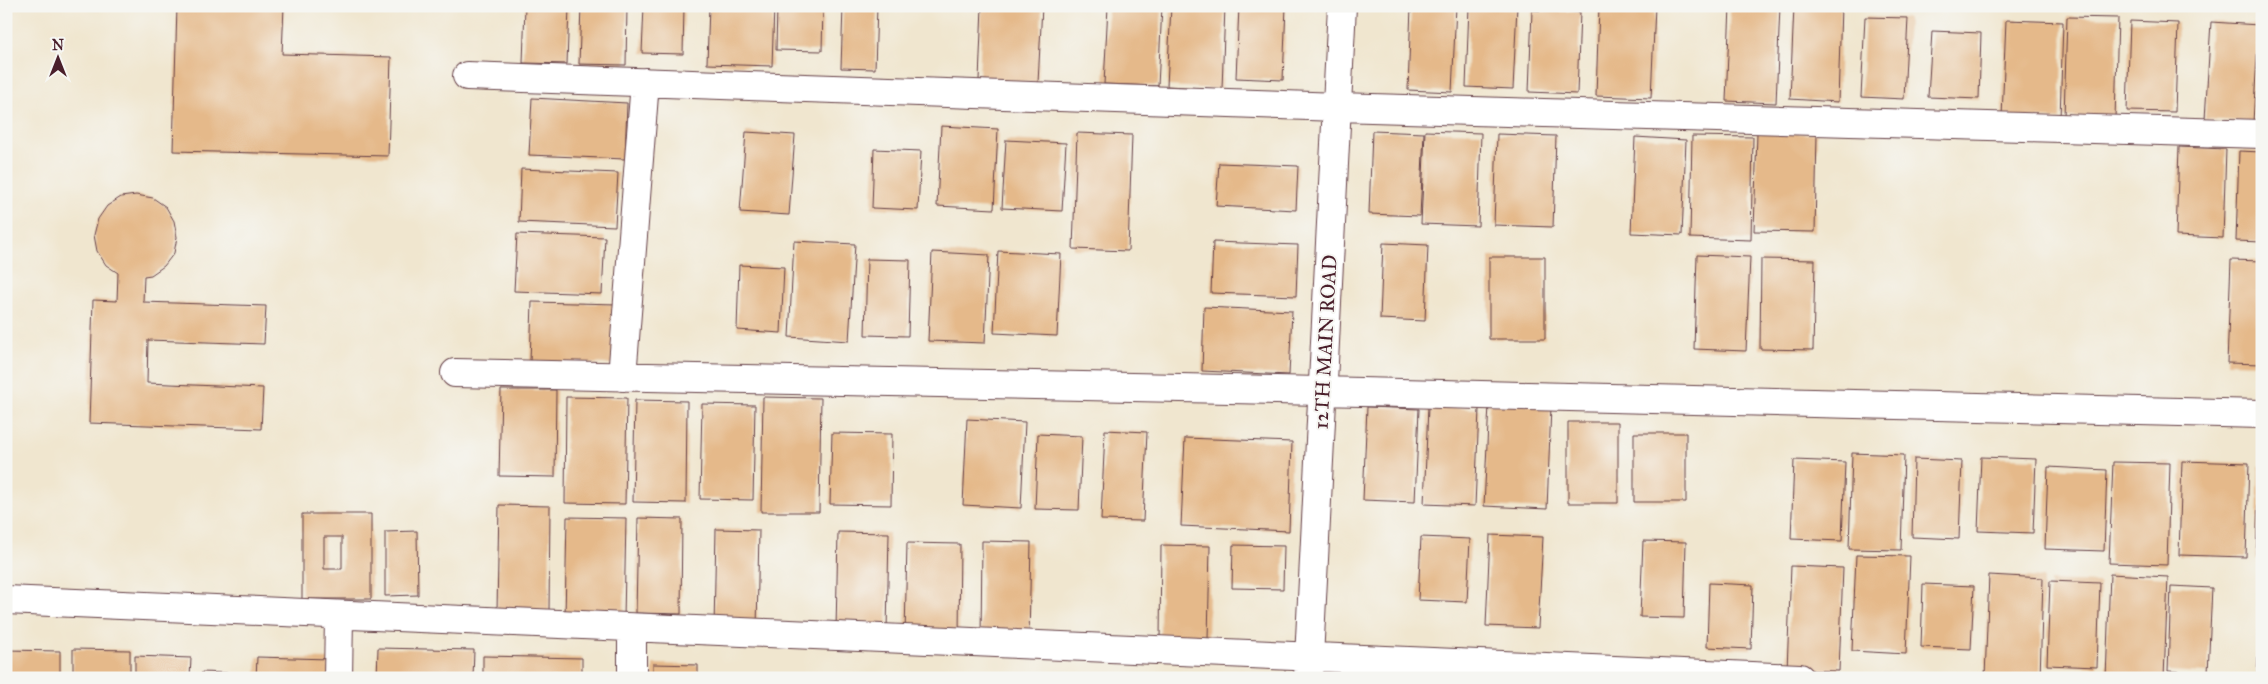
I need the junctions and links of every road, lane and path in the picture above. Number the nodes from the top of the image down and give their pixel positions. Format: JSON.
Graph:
{"nodes":[{"id":1,"x":1342,"y":6,"type":"edge"},
{"id":2,"x":467,"y":76,"type":"dead end"},
{"id":3,"x":645,"y":82,"type":"junction"},
{"id":4,"x":1338,"y":108,"type":"junction"},
{"id":5,"x":2262,"y":134,"type":"edge"},
{"id":6,"x":455,"y":373,"type":"dead end"},
{"id":7,"x":622,"y":377,"type":"junction"},
{"id":8,"x":1321,"y":391,"type":"junction"},
{"id":9,"x":2262,"y":414,"type":"edge"},
{"id":10,"x":6,"y":600,"type":"edge"},
{"id":11,"x":339,"y":616,"type":"junction"},
{"id":12,"x":632,"y":628,"type":"junction"},
{"id":13,"x":1308,"y":668,"type":"edge"},
{"id":14,"x":338,"y":678,"type":"edge"},
{"id":15,"x":632,"y":678,"type":"edge"},
{"id":16,"x":1800,"y":678,"type":"edge"}],
"edges":[{"from":1,"to":4,"type":"street","name":"12TH MAIN ROAD"},
{"from":2,"to":3,"type":"street"},
{"from":3,"to":4,"type":"street"},
{"from":3,"to":7,"type":"street"},
{"from":4,"to":5,"type":"street"},
{"from":4,"to":8,"type":"street","name":"12TH MAIN ROAD"},
{"from":6,"to":7,"type":"street"},
{"from":7,"to":8,"type":"street"},
{"from":8,"to":9,"type":"street"},
{"from":8,"to":13,"type":"street","name":"12TH MAIN ROAD"},
{"from":10,"to":11,"type":"street"},
{"from":11,"to":12,"type":"street"},
{"from":11,"to":14,"type":"street"},
{"from":12,"to":13,"type":"street"},
{"from":12,"to":15,"type":"street"},
{"from":13,"to":16,"type":"street"}]}
